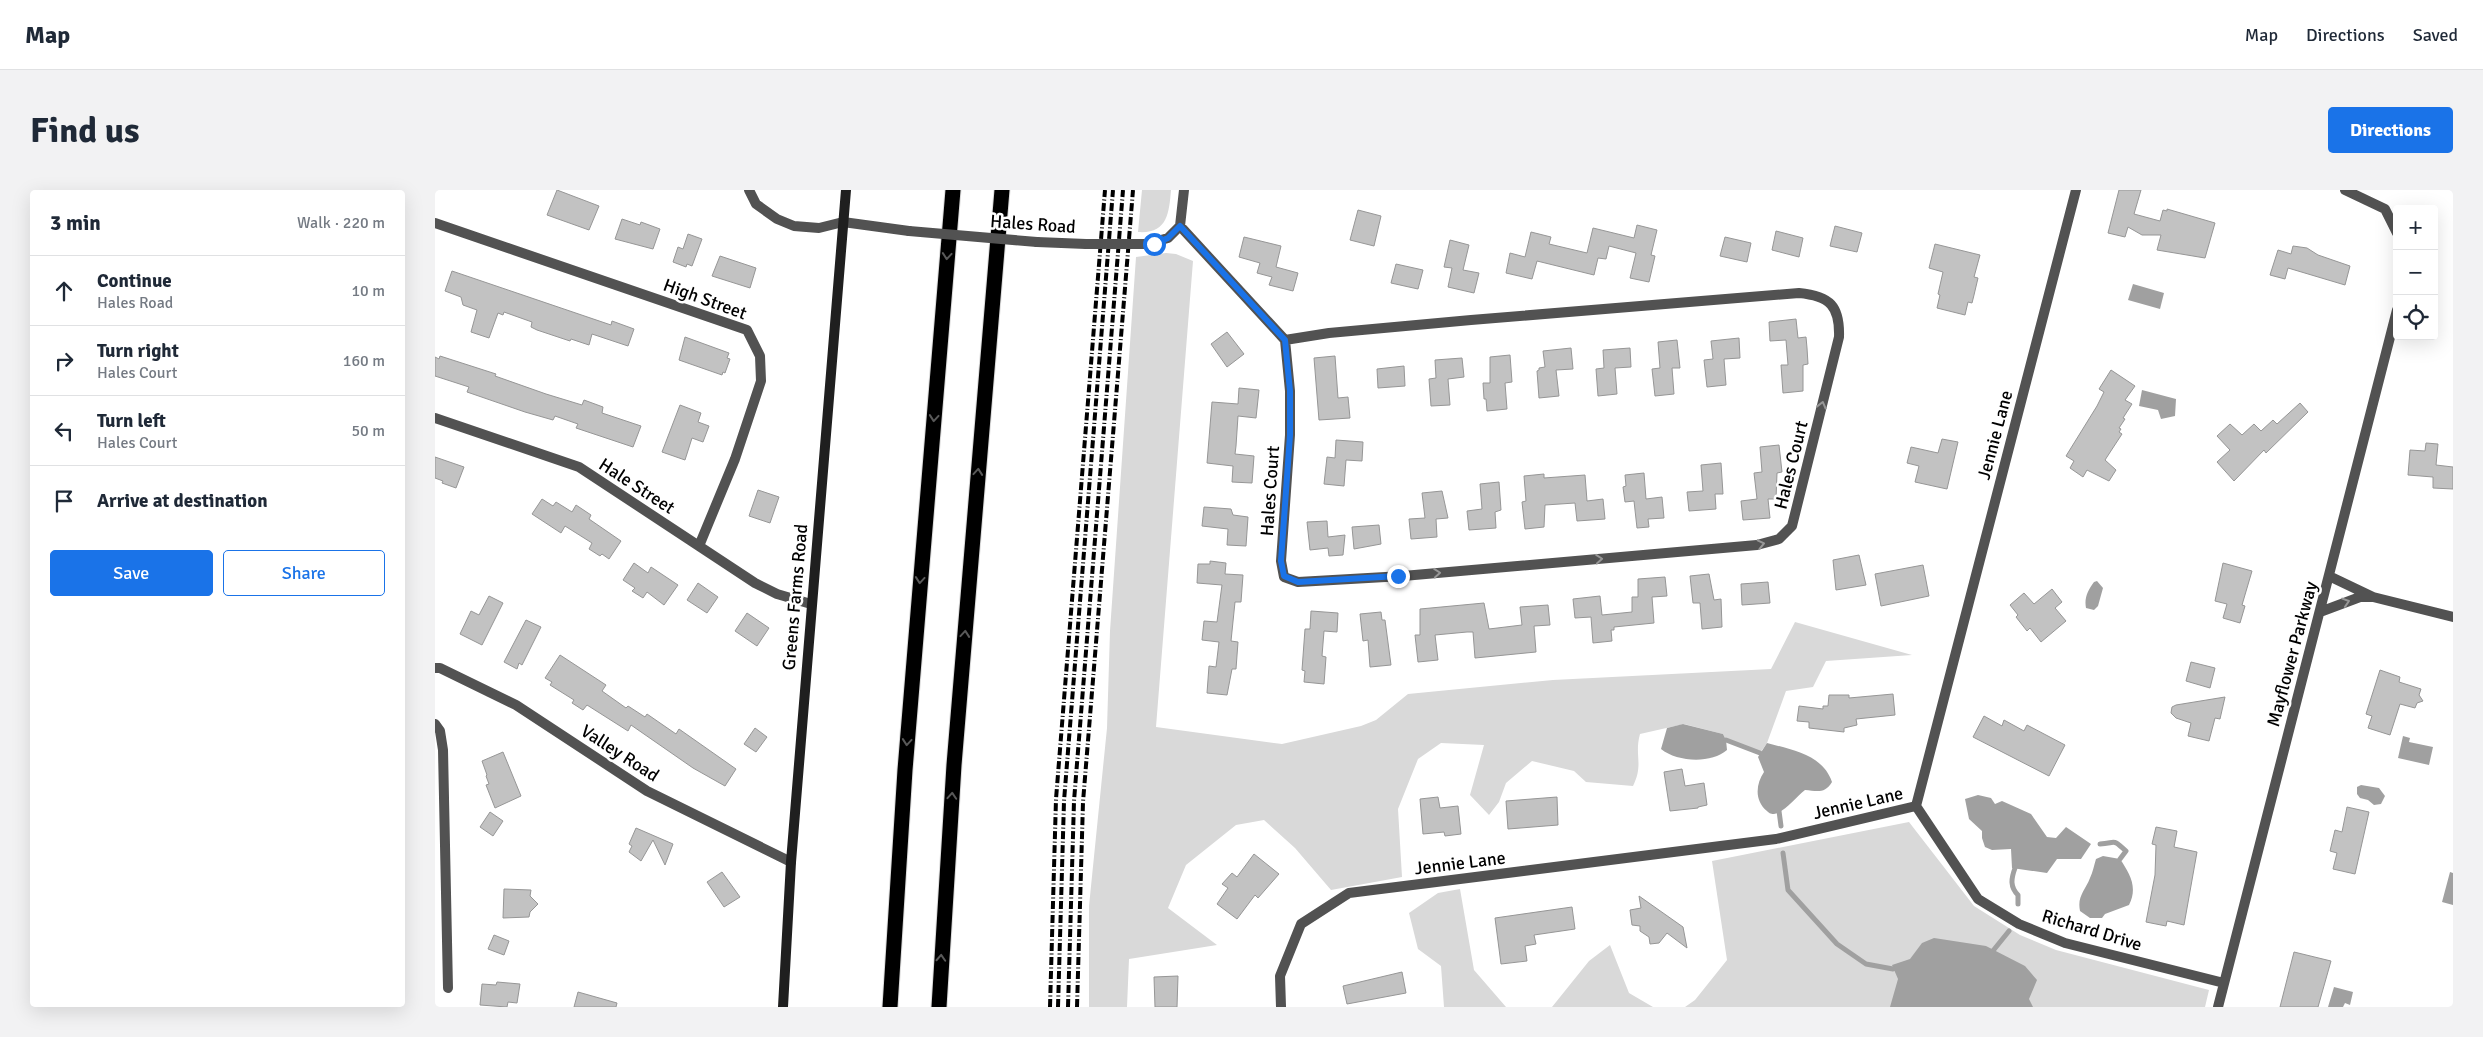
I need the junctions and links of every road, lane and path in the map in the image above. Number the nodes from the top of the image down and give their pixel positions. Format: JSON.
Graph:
{"nodes":[{"id":1,"x":749,"y":190,"type":"edge"},
{"id":2,"x":846,"y":190,"type":"edge"},
{"id":3,"x":953,"y":190,"type":"edge"},
{"id":4,"x":1001,"y":190,"type":"edge"},
{"id":5,"x":1183,"y":190,"type":"edge"},
{"id":6,"x":2076,"y":190,"type":"edge"},
{"id":7,"x":2345,"y":190,"type":"edge"},
{"id":8,"x":843,"y":222,"type":"junction"},
{"id":9,"x":435,"y":223,"type":"edge"},
{"id":10,"x":2393,"y":225,"type":"edge"},
{"id":11,"x":1180,"y":226,"type":"junction"},
{"id":12,"x":2393,"y":326,"type":"edge"},
{"id":13,"x":1285,"y":340,"type":"junction"},
{"id":14,"x":435,"y":418,"type":"edge"},
{"id":15,"x":699,"y":546,"type":"junction"},
{"id":16,"x":2329,"y":576,"type":"junction"},
{"id":17,"x":2373,"y":597,"type":"junction"},
{"id":18,"x":811,"y":604,"type":"junction"},
{"id":19,"x":2320,"y":612,"type":"junction"},
{"id":20,"x":2453,"y":617,"type":"edge"},
{"id":21,"x":435,"y":668,"type":"edge"},
{"id":22,"x":435,"y":724,"type":"edge"},
{"id":23,"x":1916,"y":806,"type":"junction"},
{"id":24,"x":791,"y":862,"type":"junction"},
{"id":25,"x":2224,"y":983,"type":"junction"},
{"id":26,"x":448,"y":988,"type":"dead end"},
{"id":27,"x":783,"y":1007,"type":"edge"},
{"id":28,"x":890,"y":1007,"type":"edge"},
{"id":29,"x":939,"y":1007,"type":"edge"},
{"id":30,"x":1281,"y":1007,"type":"edge"},
{"id":31,"x":2218,"y":1007,"type":"edge"}],
"edges":[{"from":1,"to":8,"type":"street"},
{"from":2,"to":8,"type":"main road","name":"Greens Farms Road"},
{"from":3,"to":28,"type":"highway","one_way":true},
{"from":29,"to":4,"type":"highway","one_way":true},
{"from":5,"to":11,"type":"street"},
{"from":6,"to":23,"type":"street","name":"Jennie Lane"},
{"from":7,"to":10,"type":"street"},
{"from":8,"to":11,"type":"street","name":"Hales Road","bridge":true},
{"from":8,"to":18,"type":"main road","name":"Greens Farms Road"},
{"from":9,"to":15,"type":"street","name":"High Street"},
{"from":11,"to":13,"type":"street"},
{"from":12,"to":16,"type":"street","name":"Mayflower Parkway"},
{"from":13,"to":13,"type":"street","name":"Hales Court","one_way":true},
{"from":14,"to":15,"type":"street","name":"Hale Street"},
{"from":15,"to":18,"type":"street","name":"Hale Street"},
{"from":16,"to":17,"type":"street"},
{"from":16,"to":19,"type":"street","name":"Mayflower Parkway"},
{"from":19,"to":17,"type":"street","one_way":true},
{"from":17,"to":20,"type":"street"},
{"from":18,"to":24,"type":"main road","name":"Greens Farms Road"},
{"from":19,"to":25,"type":"street","name":"Mayflower Parkway"},
{"from":21,"to":24,"type":"street","name":"Valley Road"},
{"from":22,"to":26,"type":"street"},
{"from":23,"to":25,"type":"street","name":"Richard Drive"},
{"from":23,"to":30,"type":"street","name":"Jennie Lane"},
{"from":24,"to":27,"type":"main road","name":"Greens Farms Road"},
{"from":25,"to":31,"type":"street","name":"Mayflower Parkway"}]}
